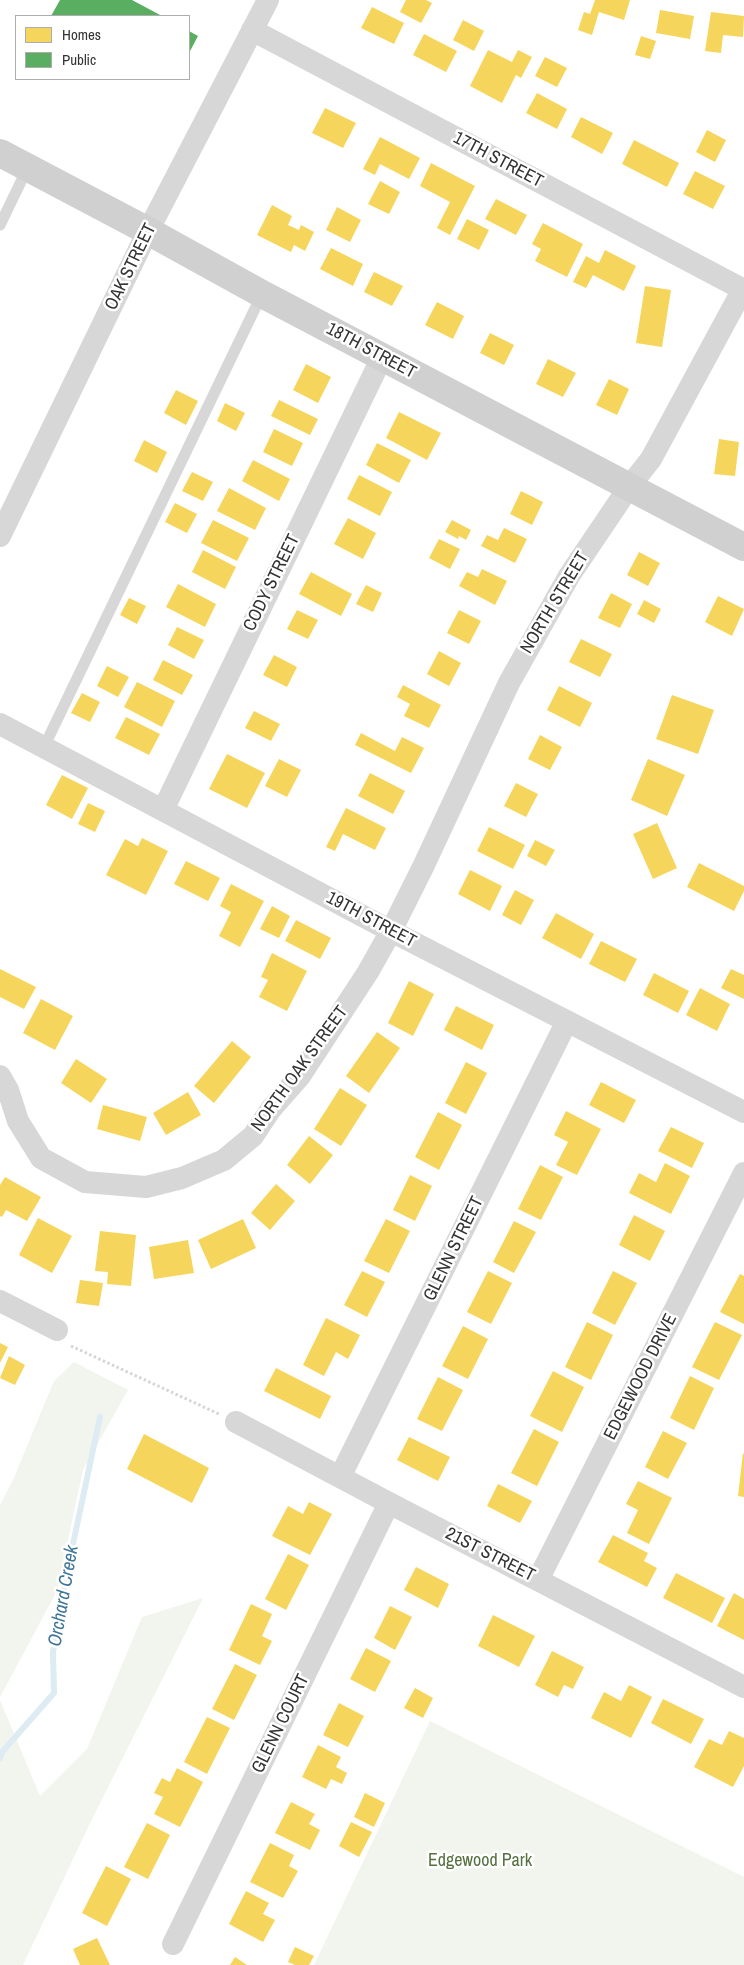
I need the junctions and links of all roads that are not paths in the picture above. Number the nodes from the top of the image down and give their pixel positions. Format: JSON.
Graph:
{"nodes":[{"id":1,"x":268,"y":0,"type":"edge"},
{"id":2,"x":252,"y":30,"type":"junction"},
{"id":3,"x":0,"y":153,"type":"edge"},
{"id":4,"x":28,"y":167,"type":"junction"},
{"id":5,"x":0,"y":225,"type":"edge"},
{"id":6,"x":148,"y":230,"type":"junction"},
{"id":7,"x":743,"y":289,"type":"edge"},
{"id":8,"x":262,"y":294,"type":"junction"},
{"id":9,"x":382,"y":357,"type":"junction"},
{"id":10,"x":630,"y":487,"type":"junction"},
{"id":11,"x":0,"y":536,"type":"edge"},
{"id":12,"x":744,"y":547,"type":"edge"},
{"id":13,"x":0,"y":724,"type":"edge"},
{"id":14,"x":44,"y":747,"type":"junction"},
{"id":15,"x":163,"y":810,"type":"junction"},
{"id":16,"x":391,"y":931,"type":"junction"},
{"id":17,"x":567,"y":1021,"type":"junction"},
{"id":18,"x":0,"y":1076,"type":"edge"},
{"id":19,"x":744,"y":1112,"type":"edge"},
{"id":20,"x":744,"y":1173,"type":"edge"},
{"id":21,"x":0,"y":1301,"type":"edge"},
{"id":22,"x":57,"y":1330,"type":"road end"},
{"id":23,"x":236,"y":1422,"type":"road end"},
{"id":24,"x":340,"y":1477,"type":"junction"},
{"id":25,"x":389,"y":1503,"type":"junction"},
{"id":26,"x":538,"y":1580,"type":"junction"},
{"id":27,"x":744,"y":1687,"type":"edge"},
{"id":28,"x":173,"y":1944,"type":"dead end"}],
"edges":[{"from":1,"to":2,"type":"street","name":"OAK STREET"},
{"from":2,"to":6,"type":"street","name":"OAK STREET"},
{"from":2,"to":7,"type":"street","name":"17TH STREET"},
{"from":3,"to":4,"type":"street","name":"18TH STREET"},
{"from":4,"to":5,"type":"lane"},
{"from":4,"to":6,"type":"street","name":"18TH STREET"},
{"from":6,"to":8,"type":"street","name":"18TH STREET"},
{"from":6,"to":11,"type":"street","name":"OAK STREET"},
{"from":7,"to":10,"type":"street","name":"NORTH STREET"},
{"from":8,"to":9,"type":"street","name":"18TH STREET"},
{"from":8,"to":14,"type":"lane"},
{"from":9,"to":10,"type":"street","name":"18TH STREET"},
{"from":9,"to":15,"type":"street","name":"CODY STREET"},
{"from":10,"to":12,"type":"street","name":"18TH STREET"},
{"from":10,"to":16,"type":"street","name":"NORTH STREET"},
{"from":13,"to":14,"type":"street","name":"19TH STREET"},
{"from":14,"to":15,"type":"street","name":"19TH STREET"},
{"from":15,"to":16,"type":"street","name":"19TH STREET"},
{"from":16,"to":17,"type":"street","name":"19TH STREET"},
{"from":16,"to":18,"type":"street","name":"NORTH OAK STREET"},
{"from":17,"to":19,"type":"street","name":"19TH STREET"},
{"from":17,"to":24,"type":"street","name":"GLENN STREET"},
{"from":20,"to":26,"type":"street","name":"EDGEWOOD DRIVE"},
{"from":21,"to":22,"type":"street"},
{"from":23,"to":24,"type":"street","name":"21ST STREET"},
{"from":24,"to":25,"type":"street","name":"21ST STREET"},
{"from":25,"to":26,"type":"street","name":"21ST STREET"},
{"from":25,"to":28,"type":"street","name":"GLENN COURT"},
{"from":26,"to":27,"type":"street","name":"21ST STREET"}]}
